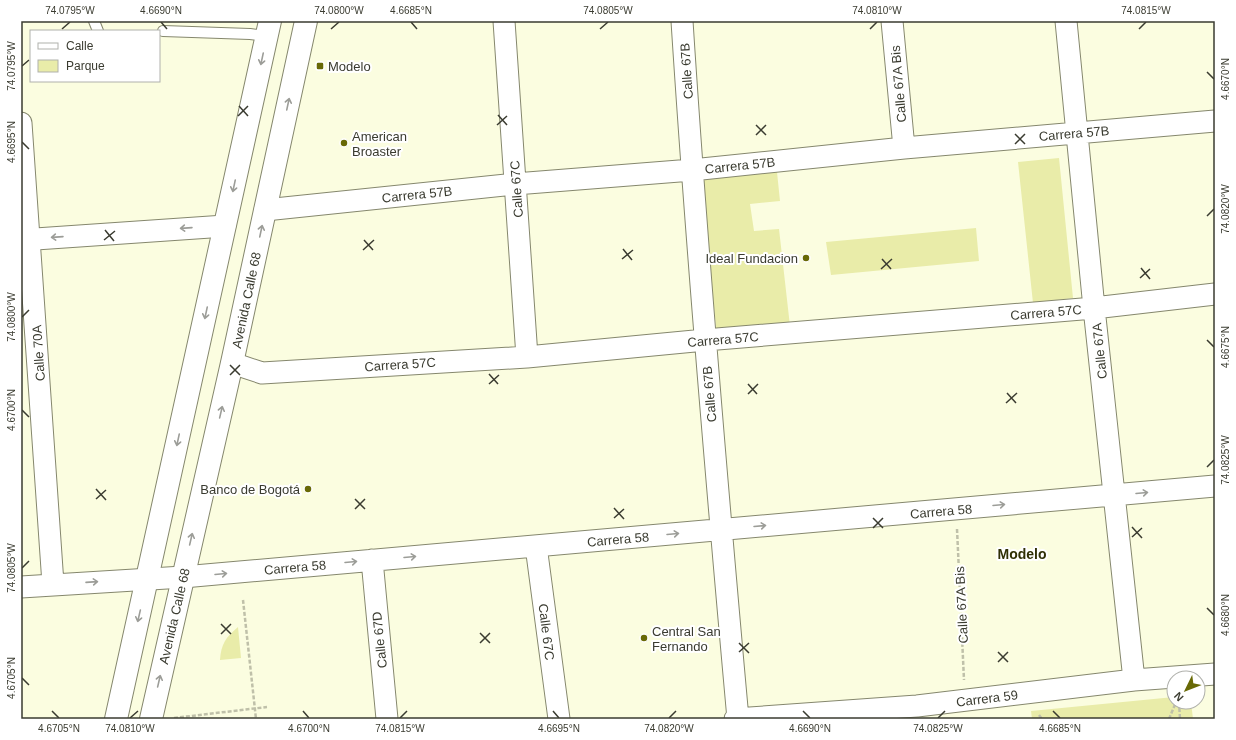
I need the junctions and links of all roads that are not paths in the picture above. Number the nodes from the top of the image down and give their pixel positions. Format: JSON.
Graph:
{"nodes":[{"id":1,"x":306,"y":21,"type":"edge"},
{"id":2,"x":504,"y":21,"type":"edge"},
{"id":3,"x":682,"y":21,"type":"edge"},
{"id":4,"x":892,"y":21,"type":"edge"},
{"id":5,"x":1066,"y":21,"type":"edge"},
{"id":6,"x":269,"y":29,"type":"edge"},
{"id":7,"x":163,"y":31,"type":"dead end"},
{"id":8,"x":1215,"y":121,"type":"edge"},
{"id":9,"x":21,"y":122,"type":"edge"},
{"id":10,"x":1076,"y":132,"type":"junction"},
{"id":11,"x":904,"y":148,"type":"junction"},
{"id":12,"x":692,"y":170,"type":"junction"},
{"id":13,"x":515,"y":184,"type":"junction"},
{"id":14,"x":265,"y":210,"type":"junction"},
{"id":15,"x":225,"y":226,"type":"junction"},
{"id":16,"x":25,"y":239,"type":"edge"},
{"id":17,"x":1215,"y":294,"type":"edge"},
{"id":18,"x":1094,"y":308,"type":"junction"},
{"id":19,"x":705,"y":340,"type":"junction"},
{"id":20,"x":527,"y":357,"type":"junction"},
{"id":21,"x":232,"y":364,"type":"junction"},
{"id":22,"x":1215,"y":486,"type":"edge"},
{"id":23,"x":1115,"y":495,"type":"junction"},
{"id":24,"x":721,"y":530,"type":"junction"},
{"id":25,"x":536,"y":546,"type":"junction"},
{"id":26,"x":372,"y":560,"type":"junction"},
{"id":27,"x":182,"y":577,"type":"junction"},
{"id":28,"x":148,"y":578,"type":"junction"},
{"id":29,"x":53,"y":584,"type":"junction"},
{"id":30,"x":21,"y":587,"type":"edge"},
{"id":31,"x":1215,"y":674,"type":"edge"},
{"id":32,"x":1134,"y":680,"type":"junction"},
{"id":33,"x":918,"y":712,"type":"edge"},
{"id":34,"x":160,"y":718,"type":"edge"},
{"id":35,"x":116,"y":719,"type":"edge"},
{"id":36,"x":387,"y":719,"type":"edge"},
{"id":37,"x":559,"y":719,"type":"edge"},
{"id":38,"x":737,"y":719,"type":"edge"}],
"edges":[{"from":14,"to":1,"type":"main road","name":"Avenida Calle 68","one_way":true},
{"from":2,"to":13,"type":"street","name":"Calle 67C"},
{"from":3,"to":12,"type":"street","name":"Calle 67B"},
{"from":4,"to":11,"type":"street","name":"Calle 67A Bis"},
{"from":5,"to":10,"type":"street","name":"Calle 67A"},
{"from":6,"to":7,"type":"lane"},
{"from":6,"to":15,"type":"main road","one_way":true},
{"from":8,"to":10,"type":"street","name":"Carrera 57B"},
{"from":9,"to":16,"type":"street","name":"Calle 70A"},
{"from":10,"to":11,"type":"street","name":"Carrera 57B"},
{"from":10,"to":18,"type":"street","name":"Calle 67A"},
{"from":11,"to":12,"type":"street","name":"Carrera 57B"},
{"from":12,"to":13,"type":"street","name":"Carrera 57B"},
{"from":12,"to":19,"type":"street","name":"Calle 67B"},
{"from":13,"to":14,"type":"street","name":"Carrera 57B"},
{"from":13,"to":20,"type":"street","name":"Calle 67C"},
{"from":21,"to":14,"type":"main road","name":"Avenida Calle 68","one_way":true},
{"from":15,"to":16,"type":"street","one_way":true},
{"from":15,"to":28,"type":"main road","one_way":true},
{"from":16,"to":29,"type":"street","name":"Calle 70A"},
{"from":17,"to":18,"type":"street","name":"Carrera 57C"},
{"from":18,"to":19,"type":"street","name":"Carrera 57C"},
{"from":18,"to":23,"type":"street","name":"Calle 67A"},
{"from":19,"to":20,"type":"street","name":"Carrera 57C"},
{"from":19,"to":24,"type":"street","name":"Calle 67B"},
{"from":20,"to":21,"type":"street","name":"Carrera 57C"},
{"from":27,"to":21,"type":"main road","name":"Avenida Calle 68","one_way":true},
{"from":23,"to":22,"type":"street","name":"Carrera 58","one_way":true},
{"from":24,"to":23,"type":"street","name":"Carrera 58","one_way":true},
{"from":23,"to":32,"type":"street","name":"Calle 67A"},
{"from":25,"to":24,"type":"street","name":"Carrera 58","one_way":true},
{"from":24,"to":38,"type":"street","name":"Calle 67B"},
{"from":26,"to":25,"type":"street","name":"Carrera 58","one_way":true},
{"from":25,"to":37,"type":"street","name":"Calle 67C"},
{"from":27,"to":26,"type":"street","name":"Carrera 58","one_way":true},
{"from":26,"to":36,"type":"street","name":"Calle 67D"},
{"from":27,"to":28,"type":"street","name":"Carrera 58"},
{"from":34,"to":27,"type":"main road","name":"Avenida Calle 68","one_way":true},
{"from":29,"to":28,"type":"street","name":"Carrera 58","one_way":true},
{"from":28,"to":35,"type":"main road","one_way":true},
{"from":29,"to":30,"type":"street","name":"Carrera 58"},
{"from":31,"to":32,"type":"street","name":"Carrera 59"},
{"from":32,"to":33,"type":"street","name":"Carrera 59"},
{"from":33,"to":38,"type":"street","name":"Carrera 59"}]}
